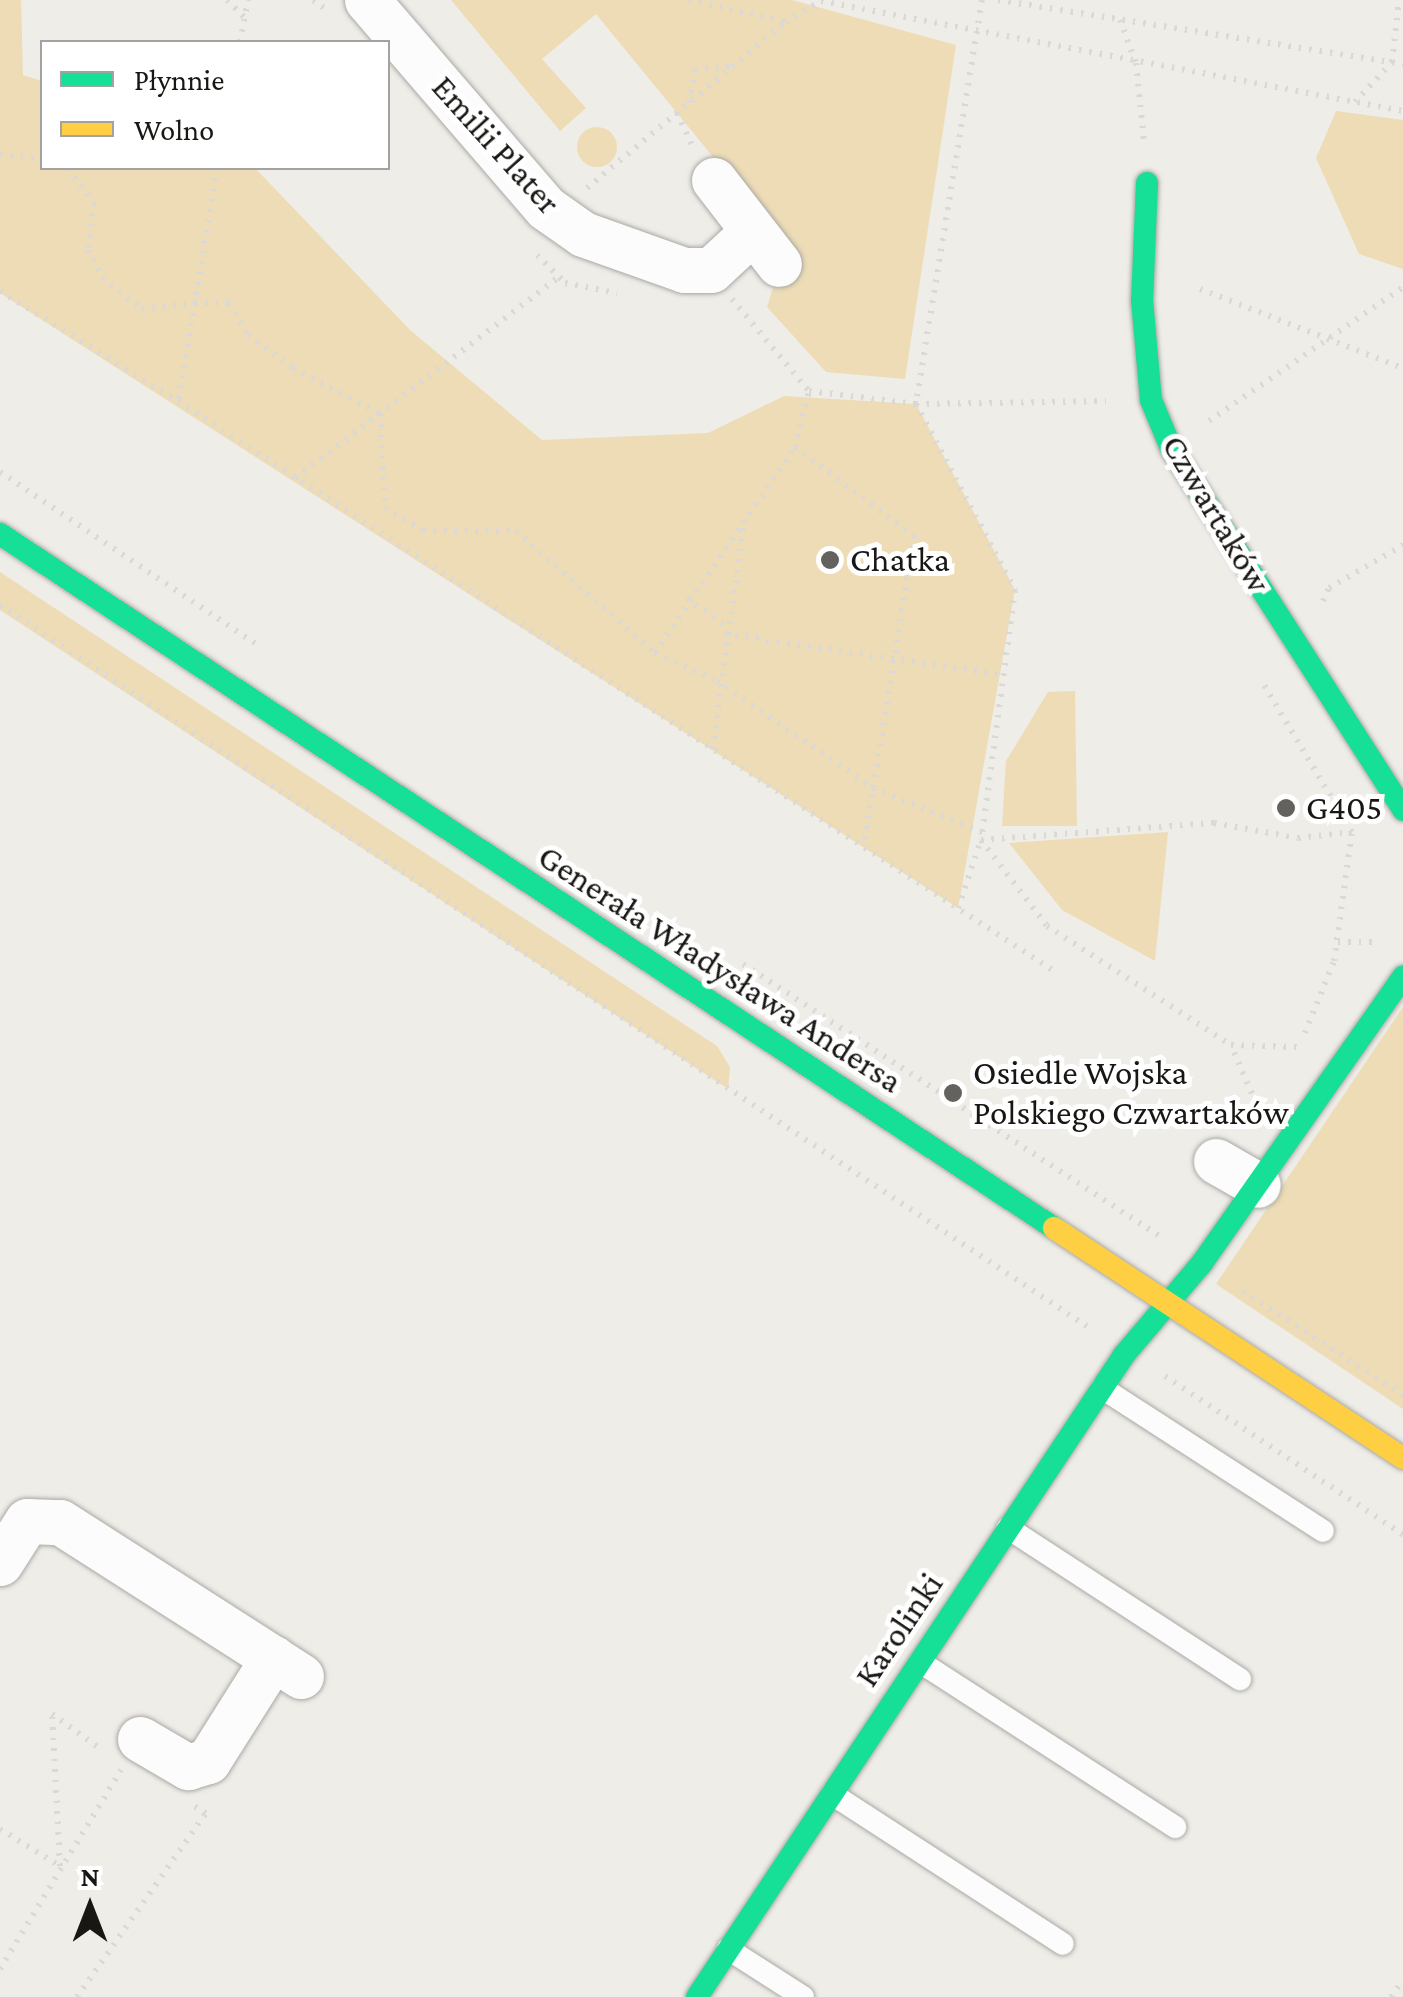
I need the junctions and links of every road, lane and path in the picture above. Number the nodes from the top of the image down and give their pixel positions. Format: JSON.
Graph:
{"nodes":[{"id":1,"x":227,"y":0,"type":"edge"},
{"id":2,"x":248,"y":0,"type":"edge"},
{"id":3,"x":366,"y":0,"type":"edge"},
{"id":4,"x":688,"y":0,"type":"edge"},
{"id":5,"x":982,"y":0,"type":"edge"},
{"id":6,"x":998,"y":0,"type":"edge"},
{"id":7,"x":1400,"y":0,"type":"edge"},
{"id":8,"x":822,"y":1,"type":"edge"},
{"id":9,"x":244,"y":18,"type":"junction"},
{"id":10,"x":1120,"y":20,"type":"junction"},
{"id":11,"x":785,"y":22,"type":"junction"},
{"id":12,"x":977,"y":26,"type":"junction"},
{"id":13,"x":240,"y":40,"type":"edge"},
{"id":14,"x":1392,"y":62,"type":"junction"},
{"id":15,"x":1136,"y":63,"type":"junction"},
{"id":16,"x":1403,"y":64,"type":"edge"},
{"id":17,"x":732,"y":67,"type":"junction"},
{"id":18,"x":689,"y":103,"type":"junction"},
{"id":19,"x":1354,"y":103,"type":"junction"},
{"id":20,"x":1403,"y":111,"type":"edge"},
{"id":21,"x":676,"y":113,"type":"junction"},
{"id":22,"x":1131,"y":143,"type":"dead end"},
{"id":23,"x":0,"y":154,"type":"edge"},
{"id":24,"x":40,"y":160,"type":"edge"},
{"id":25,"x":703,"y":164,"type":"joint"},
{"id":26,"x":69,"y":170,"type":"edge"},
{"id":27,"x":217,"y":170,"type":"edge"},
{"id":28,"x":1147,"y":183,"type":"dead end"},
{"id":29,"x":556,"y":215,"type":"junction"},
{"id":30,"x":711,"y":270,"type":"junction"},
{"id":31,"x":559,"y":277,"type":"dead end"},
{"id":32,"x":1403,"y":287,"type":"edge"},
{"id":33,"x":1200,"y":289,"type":"dead end"},
{"id":34,"x":0,"y":291,"type":"edge"},
{"id":35,"x":195,"y":303,"type":"junction"},
{"id":36,"x":1323,"y":342,"type":"junction"},
{"id":37,"x":1403,"y":368,"type":"edge"},
{"id":38,"x":808,"y":391,"type":"junction"},
{"id":39,"x":1151,"y":400,"type":"junction"},
{"id":40,"x":178,"y":401,"type":"junction"},
{"id":41,"x":916,"y":404,"type":"junction"},
{"id":42,"x":380,"y":414,"type":"junction"},
{"id":43,"x":795,"y":447,"type":"junction"},
{"id":44,"x":1171,"y":448,"type":"junction"},
{"id":45,"x":0,"y":472,"type":"edge"},
{"id":46,"x":296,"y":478,"type":"junction"},
{"id":47,"x":745,"y":513,"type":"junction"},
{"id":48,"x":0,"y":534,"type":"edge"},
{"id":49,"x":1403,"y":545,"type":"edge"},
{"id":50,"x":687,"y":598,"type":"junction"},
{"id":51,"x":0,"y":605,"type":"edge"},
{"id":52,"x":1324,"y":611,"type":"dead end"},
{"id":53,"x":725,"y":630,"type":"junction"},
{"id":54,"x":655,"y":652,"type":"junction"},
{"id":55,"x":273,"y":655,"type":"dead end"},
{"id":56,"x":894,"y":659,"type":"junction"},
{"id":57,"x":1252,"y":666,"type":"dead end"},
{"id":58,"x":1003,"y":674,"type":"junction"},
{"id":59,"x":717,"y":681,"type":"junction"},
{"id":60,"x":714,"y":748,"type":"junction"},
{"id":61,"x":873,"y":788,"type":"junction"},
{"id":62,"x":1403,"y":810,"type":"edge"},
{"id":63,"x":1352,"y":832,"type":"junction"},
{"id":64,"x":982,"y":836,"type":"junction"},
{"id":65,"x":864,"y":846,"type":"junction"},
{"id":66,"x":958,"y":908,"type":"junction"},
{"id":67,"x":729,"y":955,"type":"dead end"},
{"id":68,"x":1051,"y":969,"type":"dead end"},
{"id":69,"x":1403,"y":977,"type":"edge"},
{"id":70,"x":1231,"y":1044,"type":"junction"},
{"id":71,"x":1299,"y":1047,"type":"junction"},
{"id":72,"x":1289,"y":1060,"type":"dead end"},
{"id":73,"x":1269,"y":1086,"type":"dead end"},
{"id":74,"x":1259,"y":1099,"type":"junction"},
{"id":75,"x":1250,"y":1112,"type":"dead end"},
{"id":76,"x":1216,"y":1161,"type":"dead end"},
{"id":77,"x":1258,"y":1185,"type":"junction"},
{"id":78,"x":942,"y":1229,"type":"dead end"},
{"id":79,"x":1184,"y":1251,"type":"dead end"},
{"id":80,"x":1244,"y":1291,"type":"dead end"},
{"id":81,"x":1166,"y":1306,"type":"junction"},
{"id":82,"x":1111,"y":1393,"type":"junction"},
{"id":83,"x":1403,"y":1396,"type":"edge"},
{"id":84,"x":1403,"y":1458,"type":"edge"},
{"id":85,"x":1008,"y":1528,"type":"junction"},
{"id":86,"x":1323,"y":1532,"type":"dead end"},
{"id":87,"x":1403,"y":1535,"type":"edge"},
{"id":88,"x":0,"y":1563,"type":"edge"},
{"id":89,"x":920,"y":1662,"type":"junction"},
{"id":90,"x":1240,"y":1679,"type":"dead end"},
{"id":91,"x":134,"y":1760,"type":"junction"},
{"id":92,"x":832,"y":1794,"type":"junction"},
{"id":93,"x":190,"y":1804,"type":"dead end"},
{"id":94,"x":1175,"y":1828,"type":"dead end"},
{"id":95,"x":0,"y":1829,"type":"edge"},
{"id":96,"x":60,"y":1866,"type":"junction"},
{"id":97,"x":1063,"y":1944,"type":"dead end"},
{"id":98,"x":728,"y":1949,"type":"junction"},
{"id":99,"x":0,"y":1970,"type":"edge"},
{"id":100,"x":1403,"y":1980,"type":"edge"},
{"id":101,"x":78,"y":1997,"type":"edge"},
{"id":102,"x":697,"y":1997,"type":"edge"},
{"id":103,"x":803,"y":1997,"type":"edge"},
{"id":104,"x":1391,"y":1997,"type":"edge"}],
"edges":[{"from":1,"to":9,"type":"path"},
{"from":2,"to":9,"type":"path"},
{"from":3,"to":29,"type":"street","name":"Emilii Plater"},
{"from":4,"to":11,"type":"path"},
{"from":5,"to":12,"type":"path"},
{"from":6,"to":10,"type":"path"},
{"from":7,"to":14,"type":"path"},
{"from":8,"to":11,"type":"path"},
{"from":8,"to":12,"type":"path"},
{"from":9,"to":13,"type":"path"},
{"from":10,"to":14,"type":"path"},
{"from":10,"to":15,"type":"path"},
{"from":11,"to":17,"type":"path"},
{"from":12,"to":15,"type":"path"},
{"from":12,"to":41,"type":"path"},
{"from":14,"to":16,"type":"path"},
{"from":14,"to":19,"type":"path"},
{"from":15,"to":19,"type":"path"},
{"from":15,"to":22,"type":"path"},
{"from":17,"to":18,"type":"path"},
{"from":17,"to":18,"type":"path"},
{"from":18,"to":21,"type":"path"},
{"from":19,"to":20,"type":"path"},
{"from":21,"to":25,"type":"path"},
{"from":21,"to":29,"type":"path"},
{"from":23,"to":24,"type":"path"},
{"from":25,"to":30,"type":"street"},
{"from":26,"to":35,"type":"path"},
{"from":27,"to":35,"type":"path"},
{"from":28,"to":39,"type":"street","name":"Czwartaków"},
{"from":29,"to":30,"type":"street","name":"Emilii Plater"},
{"from":30,"to":38,"type":"path"},
{"from":31,"to":42,"type":"path"},
{"from":32,"to":36,"type":"path"},
{"from":33,"to":36,"type":"path"},
{"from":34,"to":40,"type":"path"},
{"from":35,"to":40,"type":"path"},
{"from":35,"to":42,"type":"path"},
{"from":36,"to":37,"type":"path"},
{"from":36,"to":44,"type":"path"},
{"from":38,"to":41,"type":"path"},
{"from":38,"to":43,"type":"path"},
{"from":39,"to":41,"type":"path"},
{"from":39,"to":44,"type":"street","name":"Czwartaków"},
{"from":40,"to":46,"type":"path"},
{"from":41,"to":58,"type":"path"},
{"from":42,"to":46,"type":"path"},
{"from":42,"to":54,"type":"path"},
{"from":43,"to":47,"type":"path"},
{"from":43,"to":56,"type":"path"},
{"from":44,"to":62,"type":"street","name":"Czwartaków"},
{"from":45,"to":55,"type":"path"},
{"from":46,"to":60,"type":"path"},
{"from":47,"to":50,"type":"path"},
{"from":47,"to":53,"type":"path"},
{"from":48,"to":81,"type":"street","name":"Generała Władysława Andersa"},
{"from":49,"to":52,"type":"path"},
{"from":50,"to":53,"type":"path"},
{"from":50,"to":54,"type":"path"},
{"from":51,"to":78,"type":"path"},
{"from":53,"to":56,"type":"path"},
{"from":53,"to":59,"type":"path"},
{"from":54,"to":59,"type":"path"},
{"from":56,"to":58,"type":"path"},
{"from":56,"to":61,"type":"path"},
{"from":57,"to":63,"type":"path"},
{"from":58,"to":64,"type":"path"},
{"from":59,"to":60,"type":"path"},
{"from":59,"to":61,"type":"path"},
{"from":60,"to":65,"type":"path"},
{"from":61,"to":64,"type":"path"},
{"from":61,"to":65,"type":"path"},
{"from":63,"to":64,"type":"path"},
{"from":63,"to":71,"type":"path"},
{"from":64,"to":66,"type":"path"},
{"from":64,"to":70,"type":"path"},
{"from":65,"to":66,"type":"path"},
{"from":66,"to":68,"type":"path"},
{"from":67,"to":79,"type":"path"},
{"from":69,"to":77,"type":"street"},
{"from":70,"to":71,"type":"path"},
{"from":70,"to":74,"type":"path"},
{"from":71,"to":72,"type":"path"},
{"from":73,"to":74,"type":"path"},
{"from":74,"to":75,"type":"path"},
{"from":76,"to":77,"type":"street"},
{"from":77,"to":81,"type":"street"},
{"from":80,"to":83,"type":"path"},
{"from":81,"to":82,"type":"street","name":"Karolinki"},
{"from":81,"to":84,"type":"street","name":"Generała Władysława Andersa"},
{"from":82,"to":85,"type":"street","name":"Karolinki"},
{"from":82,"to":86,"type":"lane"},
{"from":82,"to":87,"type":"path"},
{"from":85,"to":89,"type":"street","name":"Karolinki"},
{"from":85,"to":90,"type":"lane"},
{"from":88,"to":91,"type":"street"},
{"from":89,"to":92,"type":"street","name":"Karolinki"},
{"from":89,"to":94,"type":"lane"},
{"from":91,"to":96,"type":"path"},
{"from":91,"to":96,"type":"path"},
{"from":92,"to":97,"type":"lane"},
{"from":92,"to":98,"type":"street","name":"Karolinki"},
{"from":93,"to":101,"type":"path"},
{"from":95,"to":96,"type":"path"},
{"from":96,"to":99,"type":"path"},
{"from":98,"to":102,"type":"street","name":"Karolinki"},
{"from":98,"to":103,"type":"lane"},
{"from":100,"to":104,"type":"path"}]}
